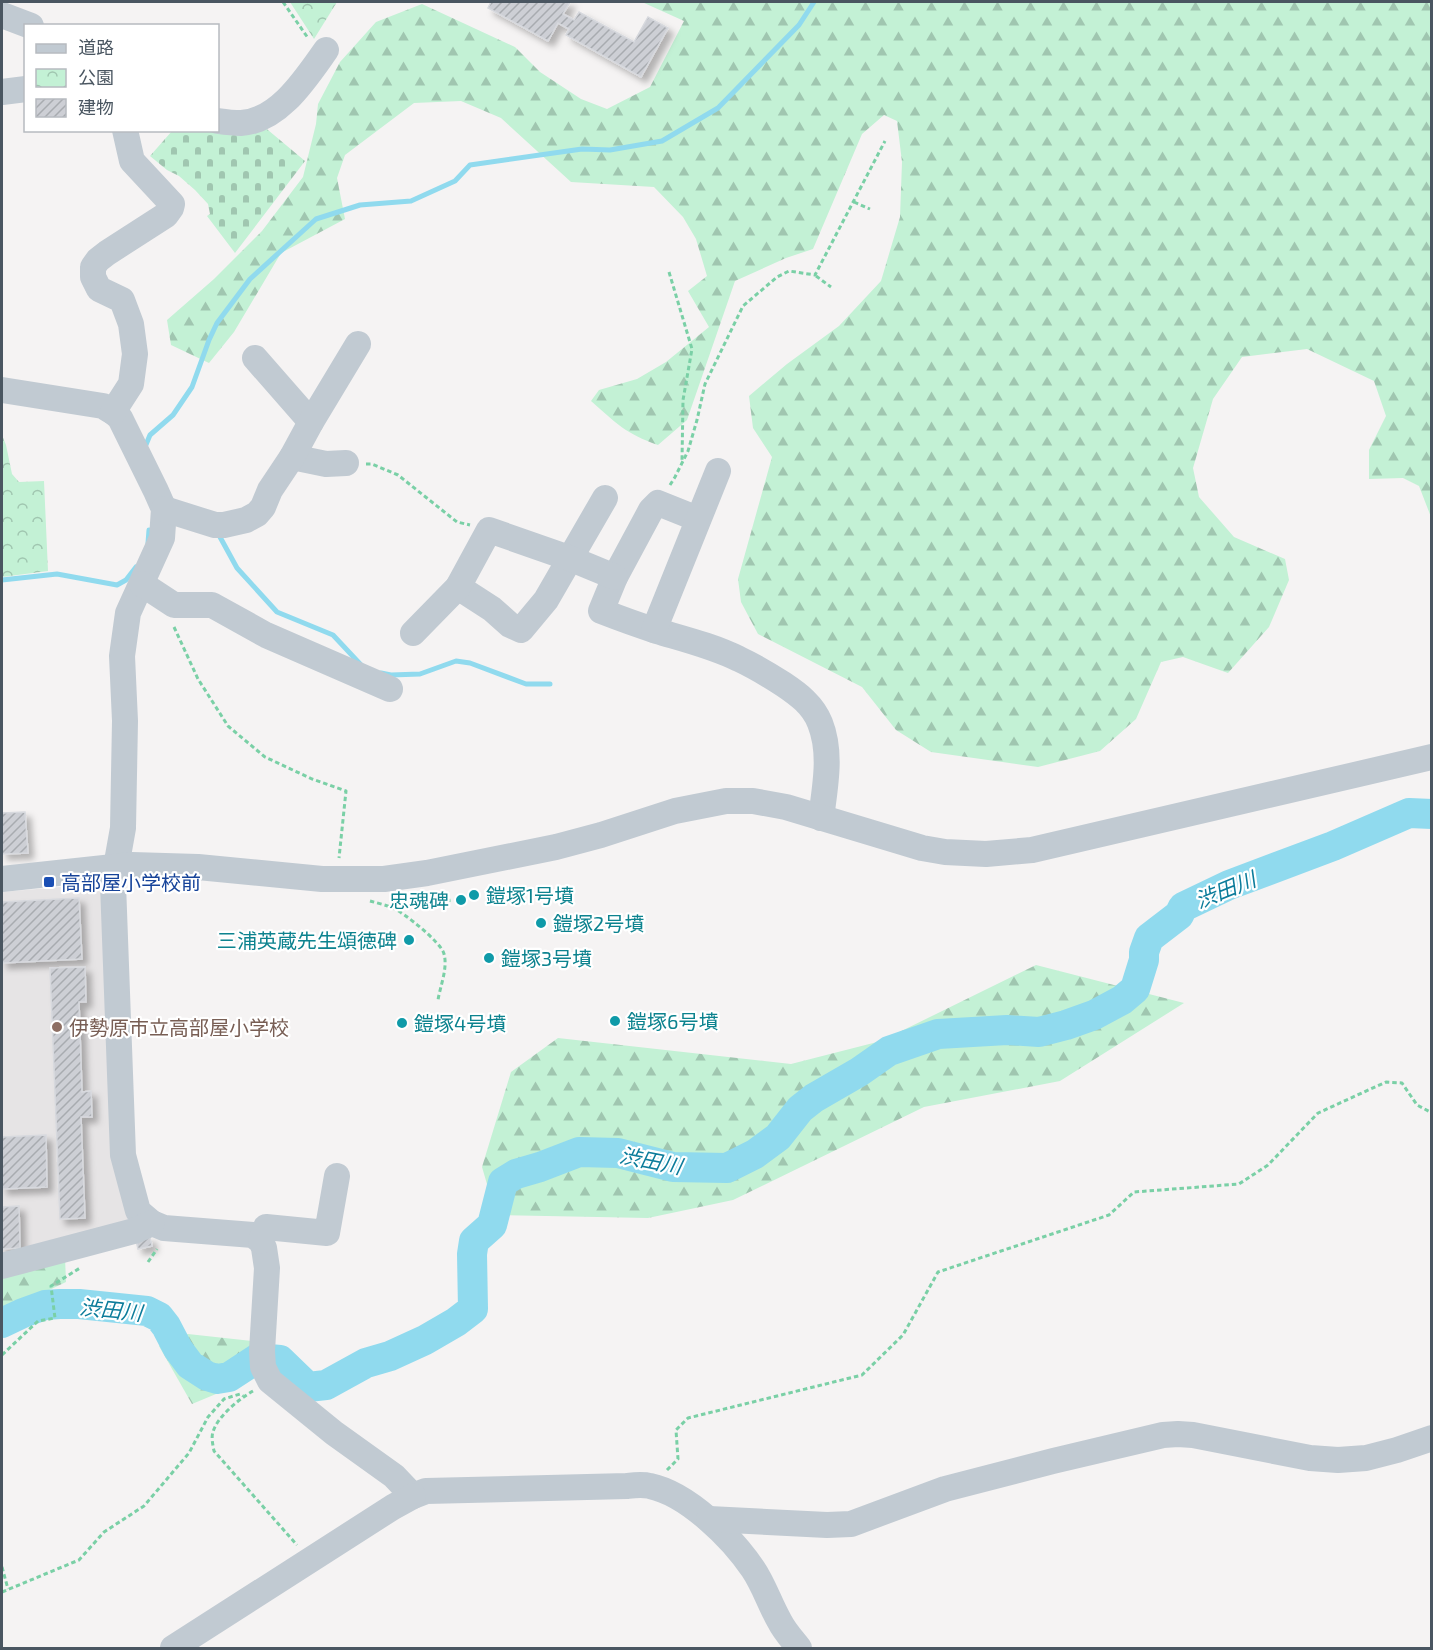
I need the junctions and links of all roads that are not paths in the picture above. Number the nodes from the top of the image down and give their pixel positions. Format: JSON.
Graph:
{"nodes":[{"id":1,"x":2,"y":15,"type":"edge"},
{"id":2,"x":26,"y":24,"type":"edge"},
{"id":3,"x":324,"y":53,"type":"road end"},
{"id":4,"x":24,"y":89,"type":"edge"},
{"id":5,"x":2,"y":92,"type":"edge"},
{"id":6,"x":219,"y":121,"type":"edge"},
{"id":7,"x":125,"y":132,"type":"edge"},
{"id":8,"x":358,"y":344,"type":"dead end"},
{"id":9,"x":255,"y":358,"type":"dead end"},
{"id":10,"x":2,"y":390,"type":"edge"},
{"id":11,"x":113,"y":412,"type":"junction"},
{"id":12,"x":311,"y":422,"type":"junction"},
{"id":13,"x":292,"y":457,"type":"junction"},
{"id":14,"x":346,"y":463,"type":"road end"},
{"id":15,"x":718,"y":471,"type":"dead end"},
{"id":16,"x":605,"y":498,"type":"dead end"},
{"id":17,"x":164,"y":509,"type":"junction"},
{"id":18,"x":698,"y":519,"type":"junction"},
{"id":19,"x":569,"y":558,"type":"junction"},
{"id":20,"x":615,"y":577,"type":"junction"},
{"id":21,"x":142,"y":584,"type":"junction"},
{"id":22,"x":458,"y":587,"type":"junction"},
{"id":23,"x":654,"y":630,"type":"junction"},
{"id":24,"x":413,"y":633,"type":"dead end"},
{"id":25,"x":390,"y":689,"type":"dead end"},
{"id":26,"x":1431,"y":757,"type":"edge"},
{"id":27,"x":821,"y":818,"type":"junction"},
{"id":28,"x":115,"y":867,"type":"junction"},
{"id":29,"x":2,"y":879,"type":"edge"},
{"id":30,"x":340,"y":1193,"type":"dead end"},
{"id":31,"x":152,"y":1223,"type":"junction"},
{"id":32,"x":261,"y":1241,"type":"junction"},
{"id":33,"x":2,"y":1266,"type":"edge"},
{"id":34,"x":1431,"y":1438,"type":"edge"},
{"id":35,"x":413,"y":1496,"type":"junction"},
{"id":36,"x":709,"y":1519,"type":"junction"},
{"id":37,"x":173,"y":1648,"type":"edge"},
{"id":38,"x":799,"y":1648,"type":"edge"}],
"edges":[{"from":1,"to":2,"type":"street"},
{"from":3,"to":6,"type":"street"},
{"from":4,"to":5,"type":"street"},
{"from":7,"to":11,"type":"street"},
{"from":8,"to":12,"type":"street"},
{"from":9,"to":12,"type":"street"},
{"from":10,"to":11,"type":"street"},
{"from":11,"to":17,"type":"street"},
{"from":12,"to":13,"type":"street"},
{"from":13,"to":14,"type":"street"},
{"from":13,"to":17,"type":"street"},
{"from":15,"to":18,"type":"street"},
{"from":16,"to":19,"type":"street"},
{"from":17,"to":21,"type":"street"},
{"from":18,"to":20,"type":"street"},
{"from":18,"to":23,"type":"street"},
{"from":19,"to":20,"type":"street"},
{"from":19,"to":22,"type":"street"},
{"from":19,"to":22,"type":"street"},
{"from":20,"to":23,"type":"street"},
{"from":21,"to":25,"type":"street"},
{"from":21,"to":28,"type":"street"},
{"from":22,"to":24,"type":"street"},
{"from":23,"to":27,"type":"street"},
{"from":26,"to":27,"type":"street"},
{"from":27,"to":28,"type":"street"},
{"from":28,"to":29,"type":"street"},
{"from":28,"to":31,"type":"street"},
{"from":30,"to":32,"type":"street"},
{"from":31,"to":32,"type":"street"},
{"from":31,"to":33,"type":"street"},
{"from":32,"to":35,"type":"street"},
{"from":34,"to":36,"type":"street"},
{"from":35,"to":36,"type":"street"},
{"from":35,"to":37,"type":"street"},
{"from":36,"to":38,"type":"street"}]}
